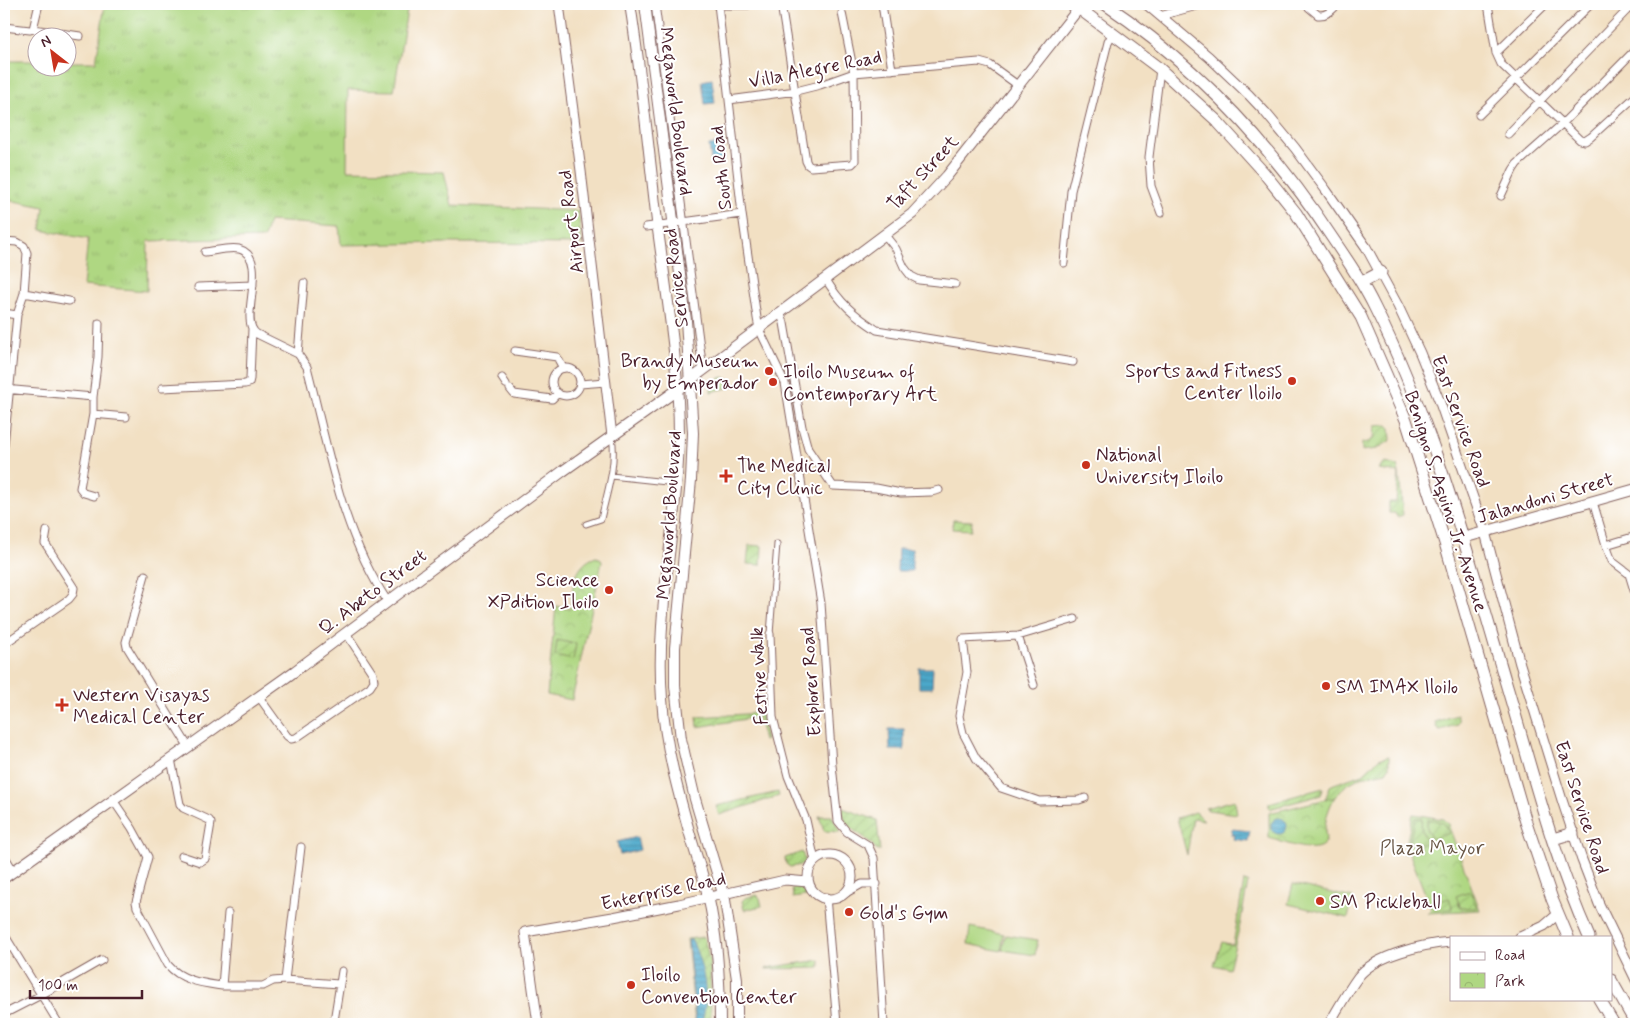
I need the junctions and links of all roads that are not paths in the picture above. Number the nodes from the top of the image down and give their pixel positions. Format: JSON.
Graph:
{"nodes":[{"id":1,"x":38,"y":4,"type":"edge"},
{"id":2,"x":558,"y":4,"type":"edge"},
{"id":3,"x":630,"y":4,"type":"edge"},
{"id":4,"x":645,"y":4,"type":"edge"},
{"id":5,"x":655,"y":4,"type":"edge"},
{"id":6,"x":718,"y":4,"type":"edge"},
{"id":7,"x":781,"y":4,"type":"edge"},
{"id":8,"x":882,"y":4,"type":"edge"},
{"id":9,"x":1105,"y":4,"type":"edge"},
{"id":10,"x":1146,"y":4,"type":"edge"},
{"id":11,"x":1204,"y":4,"type":"edge"},
{"id":12,"x":1305,"y":4,"type":"edge"},
{"id":13,"x":1338,"y":4,"type":"edge"},
{"id":14,"x":1488,"y":4,"type":"edge"},
{"id":15,"x":1546,"y":4,"type":"edge"},
{"id":16,"x":1591,"y":4,"type":"edge"},
{"id":17,"x":1633,"y":4,"type":"edge"},
{"id":18,"x":748,"y":5,"type":"dead end"},
{"id":19,"x":1076,"y":6,"type":"edge"},
{"id":20,"x":1178,"y":7,"type":"edge"},
{"id":21,"x":1636,"y":7,"type":"edge"},
{"id":22,"x":842,"y":13,"type":"dead end"},
{"id":23,"x":1160,"y":16,"type":"junction"},
{"id":24,"x":4,"y":27,"type":"edge"},
{"id":25,"x":33,"y":28,"type":"edge"},
{"id":26,"x":28,"y":30,"type":"edge"},
{"id":27,"x":1113,"y":33,"type":"junction"},
{"id":28,"x":1636,"y":49,"type":"edge"},
{"id":29,"x":1496,"y":53,"type":"junction"},
{"id":30,"x":1160,"y":69,"type":"junction"},
{"id":31,"x":892,"y":70,"type":"junction"},
{"id":32,"x":854,"y":73,"type":"junction"},
{"id":33,"x":1514,"y":78,"type":"junction"},
{"id":34,"x":1019,"y":86,"type":"junction"},
{"id":35,"x":796,"y":91,"type":"junction"},
{"id":36,"x":1636,"y":96,"type":"edge"},
{"id":37,"x":729,"y":100,"type":"junction"},
{"id":38,"x":1540,"y":102,"type":"junction"},
{"id":39,"x":1479,"y":115,"type":"dead end"},
{"id":40,"x":1562,"y":124,"type":"junction"},
{"id":41,"x":1508,"y":134,"type":"dead end"},
{"id":42,"x":668,"y":180,"type":"junction"},
{"id":43,"x":653,"y":183,"type":"junction"},
{"id":44,"x":1295,"y":183,"type":"junction"},
{"id":45,"x":1280,"y":194,"type":"junction"},
{"id":46,"x":1501,"y":196,"type":"dead end"},
{"id":47,"x":1162,"y":213,"type":"dead end"},
{"id":48,"x":742,"y":214,"type":"junction"},
{"id":49,"x":685,"y":222,"type":"junction"},
{"id":50,"x":674,"y":224,"type":"junction"},
{"id":51,"x":658,"y":226,"type":"junction"},
{"id":52,"x":646,"y":227,"type":"dead end"},
{"id":53,"x":884,"y":234,"type":"junction"},
{"id":54,"x":4,"y":241,"type":"edge"},
{"id":55,"x":205,"y":252,"type":"dead end"},
{"id":56,"x":678,"y":259,"type":"junction"},
{"id":57,"x":662,"y":261,"type":"junction"},
{"id":58,"x":1064,"y":263,"type":"dead end"},
{"id":59,"x":1381,"y":272,"type":"junction"},
{"id":60,"x":825,"y":278,"type":"junction"},
{"id":61,"x":1362,"y":282,"type":"junction"},
{"id":62,"x":304,"y":283,"type":"dead end"},
{"id":63,"x":955,"y":284,"type":"dead end"},
{"id":64,"x":253,"y":285,"type":"junction"},
{"id":65,"x":198,"y":287,"type":"dead end"},
{"id":66,"x":24,"y":293,"type":"junction"},
{"id":67,"x":69,"y":301,"type":"dead end"},
{"id":68,"x":780,"y":312,"type":"junction"},
{"id":69,"x":4,"y":313,"type":"edge"},
{"id":70,"x":17,"y":315,"type":"junction"},
{"id":71,"x":99,"y":323,"type":"dead end"},
{"id":72,"x":252,"y":329,"type":"junction"},
{"id":73,"x":759,"y":329,"type":"junction"},
{"id":74,"x":688,"y":345,"type":"junction"},
{"id":75,"x":673,"y":347,"type":"junction"},
{"id":76,"x":515,"y":351,"type":"dead end"},
{"id":77,"x":298,"y":354,"type":"junction"},
{"id":78,"x":1073,"y":362,"type":"dead end"},
{"id":79,"x":563,"y":368,"type":"junction"},
{"id":80,"x":703,"y":370,"type":"junction"},
{"id":81,"x":690,"y":380,"type":"junction"},
{"id":82,"x":606,"y":382,"type":"junction"},
{"id":83,"x":506,"y":384,"type":"dead end"},
{"id":84,"x":580,"y":384,"type":"junction"},
{"id":85,"x":162,"y":388,"type":"dead end"},
{"id":86,"x":6,"y":389,"type":"edge"},
{"id":87,"x":677,"y":390,"type":"junction"},
{"id":88,"x":558,"y":394,"type":"junction"},
{"id":89,"x":93,"y":397,"type":"junction"},
{"id":90,"x":93,"y":414,"type":"junction"},
{"id":91,"x":126,"y":417,"type":"dead end"},
{"id":92,"x":679,"y":433,"type":"junction"},
{"id":93,"x":693,"y":433,"type":"junction"},
{"id":94,"x":612,"y":436,"type":"junction"},
{"id":95,"x":4,"y":445,"type":"edge"},
{"id":96,"x":611,"y":476,"type":"junction"},
{"id":97,"x":676,"y":483,"type":"junction"},
{"id":98,"x":1636,"y":489,"type":"edge"},
{"id":99,"x":938,"y":490,"type":"dead end"},
{"id":100,"x":94,"y":496,"type":"dead end"},
{"id":101,"x":1593,"y":502,"type":"junction"},
{"id":102,"x":586,"y":524,"type":"dead end"},
{"id":103,"x":47,"y":531,"type":"dead end"},
{"id":104,"x":1485,"y":532,"type":"junction"},
{"id":105,"x":1636,"y":536,"type":"edge"},
{"id":106,"x":1463,"y":538,"type":"junction"},
{"id":107,"x":777,"y":544,"type":"dead end"},
{"id":108,"x":1606,"y":545,"type":"junction"},
{"id":109,"x":145,"y":575,"type":"dead end"},
{"id":110,"x":1633,"y":577,"type":"edge"},
{"id":111,"x":1636,"y":597,"type":"edge"},
{"id":112,"x":388,"y":602,"type":"junction"},
{"id":113,"x":1075,"y":619,"type":"dead end"},
{"id":114,"x":346,"y":633,"type":"junction"},
{"id":115,"x":770,"y":634,"type":"joint"},
{"id":116,"x":1018,"y":636,"type":"junction"},
{"id":117,"x":4,"y":644,"type":"edge"},
{"id":118,"x":1034,"y":685,"type":"dead end"},
{"id":119,"x":259,"y":697,"type":"junction"},
{"id":120,"x":188,"y":746,"type":"junction"},
{"id":121,"x":171,"y":759,"type":"junction"},
{"id":122,"x":1085,"y":798,"type":"dead end"},
{"id":123,"x":113,"y":800,"type":"junction"},
{"id":124,"x":1573,"y":833,"type":"junction"},
{"id":125,"x":1553,"y":839,"type":"junction"},
{"id":126,"x":302,"y":847,"type":"dead end"},
{"id":127,"x":182,"y":856,"type":"dead end"},
{"id":128,"x":712,"y":856,"type":"junction"},
{"id":129,"x":4,"y":857,"type":"edge"},
{"id":130,"x":698,"y":861,"type":"junction"},
{"id":131,"x":815,"y":861,"type":"junction"},
{"id":132,"x":13,"y":872,"type":"junction"},
{"id":133,"x":4,"y":878,"type":"edge"},
{"id":134,"x":808,"y":882,"type":"junction"},
{"id":135,"x":877,"y":884,"type":"junction"},
{"id":136,"x":846,"y":893,"type":"junction"},
{"id":137,"x":723,"y":894,"type":"junction"},
{"id":138,"x":708,"y":897,"type":"junction"},
{"id":139,"x":820,"y":897,"type":"junction"},
{"id":140,"x":228,"y":913,"type":"dead end"},
{"id":141,"x":1558,"y":914,"type":"junction"},
{"id":142,"x":728,"y":923,"type":"junction"},
{"id":143,"x":714,"y":925,"type":"junction"},
{"id":144,"x":4,"y":934,"type":"edge"},
{"id":145,"x":1522,"y":936,"type":"edge"},
{"id":146,"x":1568,"y":936,"type":"edge"},
{"id":147,"x":1589,"y":936,"type":"edge"},
{"id":148,"x":1450,"y":942,"type":"edge"},
{"id":149,"x":102,"y":960,"type":"dead end"},
{"id":150,"x":342,"y":971,"type":"dead end"},
{"id":151,"x":285,"y":980,"type":"junction"},
{"id":152,"x":1636,"y":980,"type":"edge"},
{"id":153,"x":1612,"y":982,"type":"edge"},
{"id":154,"x":338,"y":984,"type":"junction"},
{"id":155,"x":222,"y":986,"type":"junction"},
{"id":156,"x":41,"y":995,"type":"junction"},
{"id":157,"x":1600,"y":1000,"type":"edge"},
{"id":158,"x":4,"y":1014,"type":"edge"},
{"id":159,"x":334,"y":1023,"type":"edge"},
{"id":160,"x":59,"y":1024,"type":"edge"},
{"id":161,"x":323,"y":1024,"type":"edge"},
{"id":162,"x":538,"y":1024,"type":"edge"},
{"id":163,"x":720,"y":1024,"type":"edge"},
{"id":164,"x":737,"y":1024,"type":"edge"},
{"id":165,"x":837,"y":1024,"type":"edge"},
{"id":166,"x":884,"y":1024,"type":"edge"},
{"id":167,"x":1329,"y":1024,"type":"edge"},
{"id":168,"x":1614,"y":1024,"type":"edge"},
{"id":169,"x":1636,"y":1024,"type":"edge"}],
"edges":[{"from":1,"to":25,"type":"street"},
{"from":2,"to":82,"type":"street","name":"Airport Road"},
{"from":3,"to":43,"type":"main road","name":"Megaworld Boulevard"},
{"from":4,"to":42,"type":"main road","name":"Megaworld Boulevard"},
{"from":5,"to":49,"type":"street","name":"Service Road"},
{"from":6,"to":18,"type":"street"},
{"from":6,"to":37,"type":"street","name":"South Road"},
{"from":7,"to":35,"type":"street"},
{"from":8,"to":31,"type":"street"},
{"from":9,"to":44,"type":"highway","name":"Benigno S. Aquino Jr. Avenue"},
{"from":10,"to":23,"type":"street","name":"East Service Road"},
{"from":11,"to":20,"type":"street"},
{"from":12,"to":13,"type":"street"},
{"from":14,"to":29,"type":"street"},
{"from":15,"to":29,"type":"street"},
{"from":16,"to":33,"type":"street"},
{"from":17,"to":21,"type":"street"},
{"from":17,"to":38,"type":"street"},
{"from":19,"to":27,"type":"highway","name":"Benigno S. Aquino Jr. Avenue"},
{"from":19,"to":34,"type":"main road","name":"Taft Street"},
{"from":20,"to":23,"type":"street"},
{"from":22,"to":32,"type":"street"},
{"from":23,"to":59,"type":"street","name":"East Service Road"},
{"from":24,"to":26,"type":"street"},
{"from":27,"to":30,"type":"highway","name":"Benigno S. Aquino Jr. Avenue"},
{"from":27,"to":58,"type":"street"},
{"from":28,"to":40,"type":"street"},
{"from":29,"to":33,"type":"street"},
{"from":30,"to":45,"type":"highway","name":"Benigno S. Aquino Jr. Avenue"},
{"from":30,"to":47,"type":"street"},
{"from":31,"to":32,"type":"street","name":"Villa Alegre Road"},
{"from":31,"to":34,"type":"street","name":"Villa Alegre Road"},
{"from":32,"to":35,"type":"street","name":"Villa Alegre Road"},
{"from":32,"to":35,"type":"street"},
{"from":33,"to":38,"type":"street"},
{"from":33,"to":39,"type":"street"},
{"from":34,"to":53,"type":"main road","name":"Taft Street"},
{"from":35,"to":37,"type":"street","name":"Villa Alegre Road"},
{"from":36,"to":40,"type":"street"},
{"from":37,"to":48,"type":"street","name":"South Road"},
{"from":38,"to":40,"type":"street"},
{"from":38,"to":41,"type":"street"},
{"from":40,"to":46,"type":"street"},
{"from":42,"to":43,"type":"main road"},
{"from":42,"to":50,"type":"main road","name":"Megaworld Boulevard"},
{"from":43,"to":51,"type":"main road","name":"Megaworld Boulevard"},
{"from":44,"to":45,"type":"highway"},
{"from":44,"to":61,"type":"highway","name":"Benigno S. Aquino Jr. Avenue"},
{"from":45,"to":141,"type":"highway","name":"Benigno S. Aquino Jr. Avenue"},
{"from":48,"to":49,"type":"street"},
{"from":48,"to":73,"type":"street","name":"South Road"},
{"from":49,"to":50,"type":"street"},
{"from":49,"to":80,"type":"street","name":"Service Road"},
{"from":50,"to":51,"type":"street"},
{"from":50,"to":56,"type":"main road","name":"Megaworld Boulevard"},
{"from":51,"to":52,"type":"street"},
{"from":51,"to":57,"type":"main road","name":"Megaworld Boulevard"},
{"from":53,"to":60,"type":"main road","name":"Taft Street"},
{"from":53,"to":63,"type":"street"},
{"from":54,"to":66,"type":"street"},
{"from":55,"to":64,"type":"street"},
{"from":56,"to":57,"type":"main road"},
{"from":56,"to":74,"type":"main road","name":"Megaworld Boulevard"},
{"from":57,"to":75,"type":"main road","name":"Megaworld Boulevard"},
{"from":59,"to":61,"type":"highway"},
{"from":59,"to":104,"type":"street","name":"East Service Road"},
{"from":60,"to":68,"type":"main road","name":"Taft Street"},
{"from":60,"to":78,"type":"street"},
{"from":61,"to":106,"type":"highway","name":"Benigno S. Aquino Jr. Avenue"},
{"from":62,"to":77,"type":"street"},
{"from":64,"to":65,"type":"street"},
{"from":64,"to":72,"type":"street"},
{"from":66,"to":67,"type":"street"},
{"from":66,"to":70,"type":"street"},
{"from":68,"to":73,"type":"main road","name":"Taft Street"},
{"from":68,"to":99,"type":"street"},
{"from":69,"to":70,"type":"street"},
{"from":70,"to":86,"type":"street"},
{"from":71,"to":89,"type":"street"},
{"from":72,"to":77,"type":"street"},
{"from":72,"to":85,"type":"street"},
{"from":73,"to":80,"type":"main road","name":"Q. Abeto Street"},
{"from":73,"to":135,"type":"street","name":"Explorer Road"},
{"from":74,"to":75,"type":"main road"},
{"from":74,"to":81,"type":"main road","name":"Megaworld Boulevard"},
{"from":75,"to":87,"type":"main road","name":"Megaworld Boulevard"},
{"from":76,"to":79,"type":"street"},
{"from":77,"to":112,"type":"street"},
{"from":79,"to":84,"type":"street"},
{"from":79,"to":88,"type":"street"},
{"from":80,"to":81,"type":"main road","name":"Q. Abeto Street"},
{"from":81,"to":87,"type":"main road","name":"Q. Abeto Street"},
{"from":81,"to":93,"type":"main road","name":"Megaworld Boulevard"},
{"from":82,"to":84,"type":"street"},
{"from":82,"to":94,"type":"street","name":"Airport Road"},
{"from":83,"to":88,"type":"street"},
{"from":84,"to":88,"type":"street"},
{"from":86,"to":89,"type":"street"},
{"from":86,"to":95,"type":"street"},
{"from":87,"to":92,"type":"main road","name":"Megaworld Boulevard"},
{"from":87,"to":94,"type":"main road","name":"Q. Abeto Street"},
{"from":89,"to":90,"type":"street"},
{"from":90,"to":91,"type":"street"},
{"from":90,"to":100,"type":"street"},
{"from":92,"to":93,"type":"main road"},
{"from":92,"to":97,"type":"main road","name":"Megaworld Boulevard"},
{"from":93,"to":128,"type":"main road","name":"Megaworld Boulevard"},
{"from":94,"to":96,"type":"street"},
{"from":94,"to":112,"type":"main road","name":"Q. Abeto Street"},
{"from":96,"to":97,"type":"street"},
{"from":96,"to":102,"type":"street"},
{"from":97,"to":130,"type":"main road","name":"Megaworld Boulevard"},
{"from":98,"to":101,"type":"main road","name":"Jalandoni Street"},
{"from":101,"to":104,"type":"main road","name":"Jalandoni Street"},
{"from":101,"to":108,"type":"street"},
{"from":103,"to":117,"type":"street"},
{"from":104,"to":106,"type":"main road","name":"Jalandoni Street"},
{"from":104,"to":124,"type":"street","name":"East Service Road"},
{"from":105,"to":108,"type":"street"},
{"from":106,"to":125,"type":"highway","name":"Benigno S. Aquino Jr. Avenue"},
{"from":107,"to":115,"type":"street","name":"Festive Walk"},
{"from":108,"to":110,"type":"street"},
{"from":109,"to":120,"type":"street"},
{"from":110,"to":111,"type":"street"},
{"from":112,"to":114,"type":"main road","name":"Q. Abeto Street"},
{"from":113,"to":116,"type":"street"},
{"from":114,"to":119,"type":"main road","name":"Q. Abeto Street"},
{"from":114,"to":119,"type":"street"},
{"from":115,"to":131,"type":"street","name":"Festive Walk"},
{"from":116,"to":118,"type":"street"},
{"from":116,"to":122,"type":"street"},
{"from":119,"to":120,"type":"main road","name":"Q. Abeto Street"},
{"from":120,"to":121,"type":"main road","name":"Q. Abeto Street"},
{"from":121,"to":123,"type":"main road","name":"Q. Abeto Street"},
{"from":121,"to":127,"type":"street"},
{"from":123,"to":132,"type":"main road","name":"Q. Abeto Street"},
{"from":123,"to":155,"type":"street"},
{"from":124,"to":125,"type":"highway"},
{"from":124,"to":152,"type":"street","name":"East Service Road"},
{"from":125,"to":147,"type":"highway","name":"Benigno S. Aquino Jr. Avenue"},
{"from":126,"to":151,"type":"street"},
{"from":128,"to":130,"type":"main road"},
{"from":128,"to":137,"type":"main road","name":"Megaworld Boulevard"},
{"from":129,"to":132,"type":"street"},
{"from":130,"to":138,"type":"main road","name":"Megaworld Boulevard"},
{"from":131,"to":134,"type":"street"},
{"from":131,"to":136,"type":"street"},
{"from":132,"to":133,"type":"main road","name":"Q. Abeto Street"},
{"from":134,"to":137,"type":"street","name":"Enterprise Road"},
{"from":134,"to":139,"type":"street"},
{"from":135,"to":136,"type":"street"},
{"from":135,"to":166,"type":"street","name":"Explorer Road"},
{"from":136,"to":139,"type":"street"},
{"from":137,"to":138,"type":"street","name":"Enterprise Road"},
{"from":137,"to":142,"type":"main road","name":"Megaworld Boulevard"},
{"from":138,"to":143,"type":"main road","name":"Megaworld Boulevard"},
{"from":138,"to":162,"type":"street","name":"Enterprise Road"},
{"from":139,"to":165,"type":"street"},
{"from":140,"to":155,"type":"street"},
{"from":141,"to":145,"type":"street"},
{"from":141,"to":146,"type":"highway","name":"Benigno S. Aquino Jr. Avenue"},
{"from":142,"to":143,"type":"main road"},
{"from":142,"to":164,"type":"main road","name":"Megaworld Boulevard"},
{"from":143,"to":163,"type":"main road","name":"Megaworld Boulevard"},
{"from":144,"to":156,"type":"street"},
{"from":148,"to":167,"type":"street"},
{"from":149,"to":156,"type":"street"},
{"from":150,"to":154,"type":"street"},
{"from":151,"to":154,"type":"street"},
{"from":151,"to":155,"type":"street"},
{"from":153,"to":169,"type":"highway"},
{"from":154,"to":159,"type":"street"},
{"from":156,"to":158,"type":"street"},
{"from":156,"to":160,"type":"street"},
{"from":157,"to":168,"type":"highway"},
{"from":159,"to":161,"type":"street"}]}
